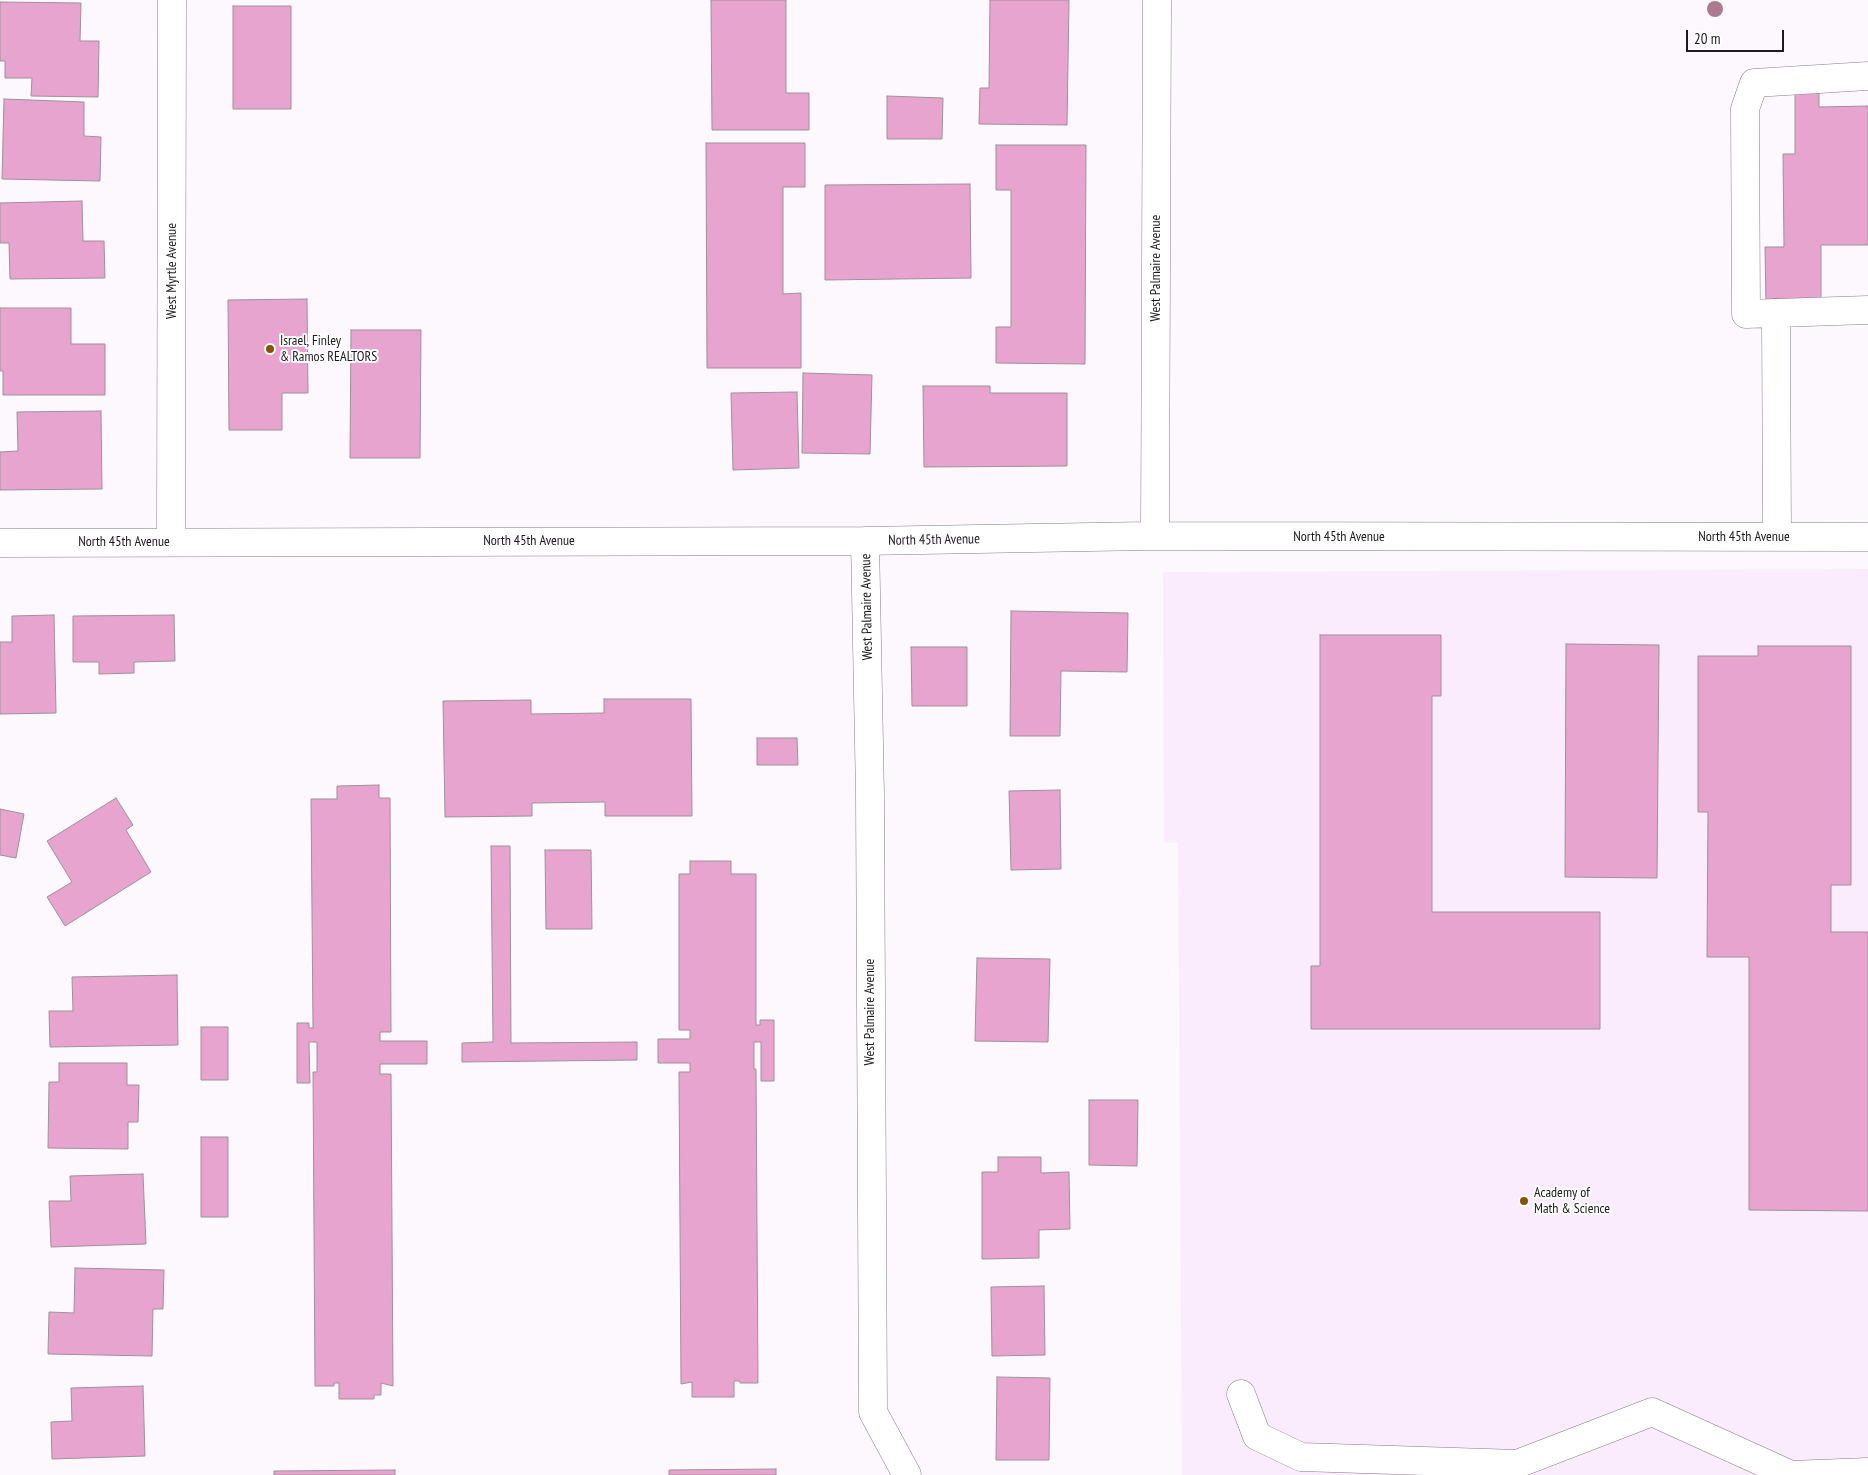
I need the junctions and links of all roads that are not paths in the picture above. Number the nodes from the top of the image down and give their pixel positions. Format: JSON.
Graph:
{"nodes":[{"id":1,"x":172,"y":0,"type":"edge"},
{"id":2,"x":1157,"y":0,"type":"edge"},
{"id":3,"x":1868,"y":76,"type":"edge"},
{"id":4,"x":1868,"y":310,"type":"edge"},
{"id":5,"x":1776,"y":313,"type":"junction"},
{"id":6,"x":1155,"y":536,"type":"junction"},
{"id":7,"x":1777,"y":537,"type":"junction"},
{"id":8,"x":1868,"y":537,"type":"edge"},
{"id":9,"x":865,"y":541,"type":"junction"},
{"id":10,"x":171,"y":542,"type":"junction"},
{"id":11,"x":0,"y":543,"type":"edge"},
{"id":12,"x":1241,"y":1394,"type":"dead end"},
{"id":13,"x":1868,"y":1472,"type":"edge"},
{"id":14,"x":907,"y":1475,"type":"edge"}],
"edges":[{"from":1,"to":10,"type":"street","name":"West Myrtle Avenue"},
{"from":2,"to":6,"type":"street","name":"West Palmaire Avenue"},
{"from":3,"to":5,"type":"street"},
{"from":4,"to":5,"type":"street"},
{"from":5,"to":7,"type":"street"},
{"from":6,"to":7,"type":"street","name":"North 45th Avenue"},
{"from":6,"to":9,"type":"street","name":"North 45th Avenue"},
{"from":7,"to":8,"type":"street","name":"North 45th Avenue"},
{"from":9,"to":10,"type":"street","name":"North 45th Avenue"},
{"from":9,"to":14,"type":"street","name":"West Palmaire Avenue"},
{"from":10,"to":11,"type":"street","name":"North 45th Avenue"},
{"from":12,"to":13,"type":"street"}]}
